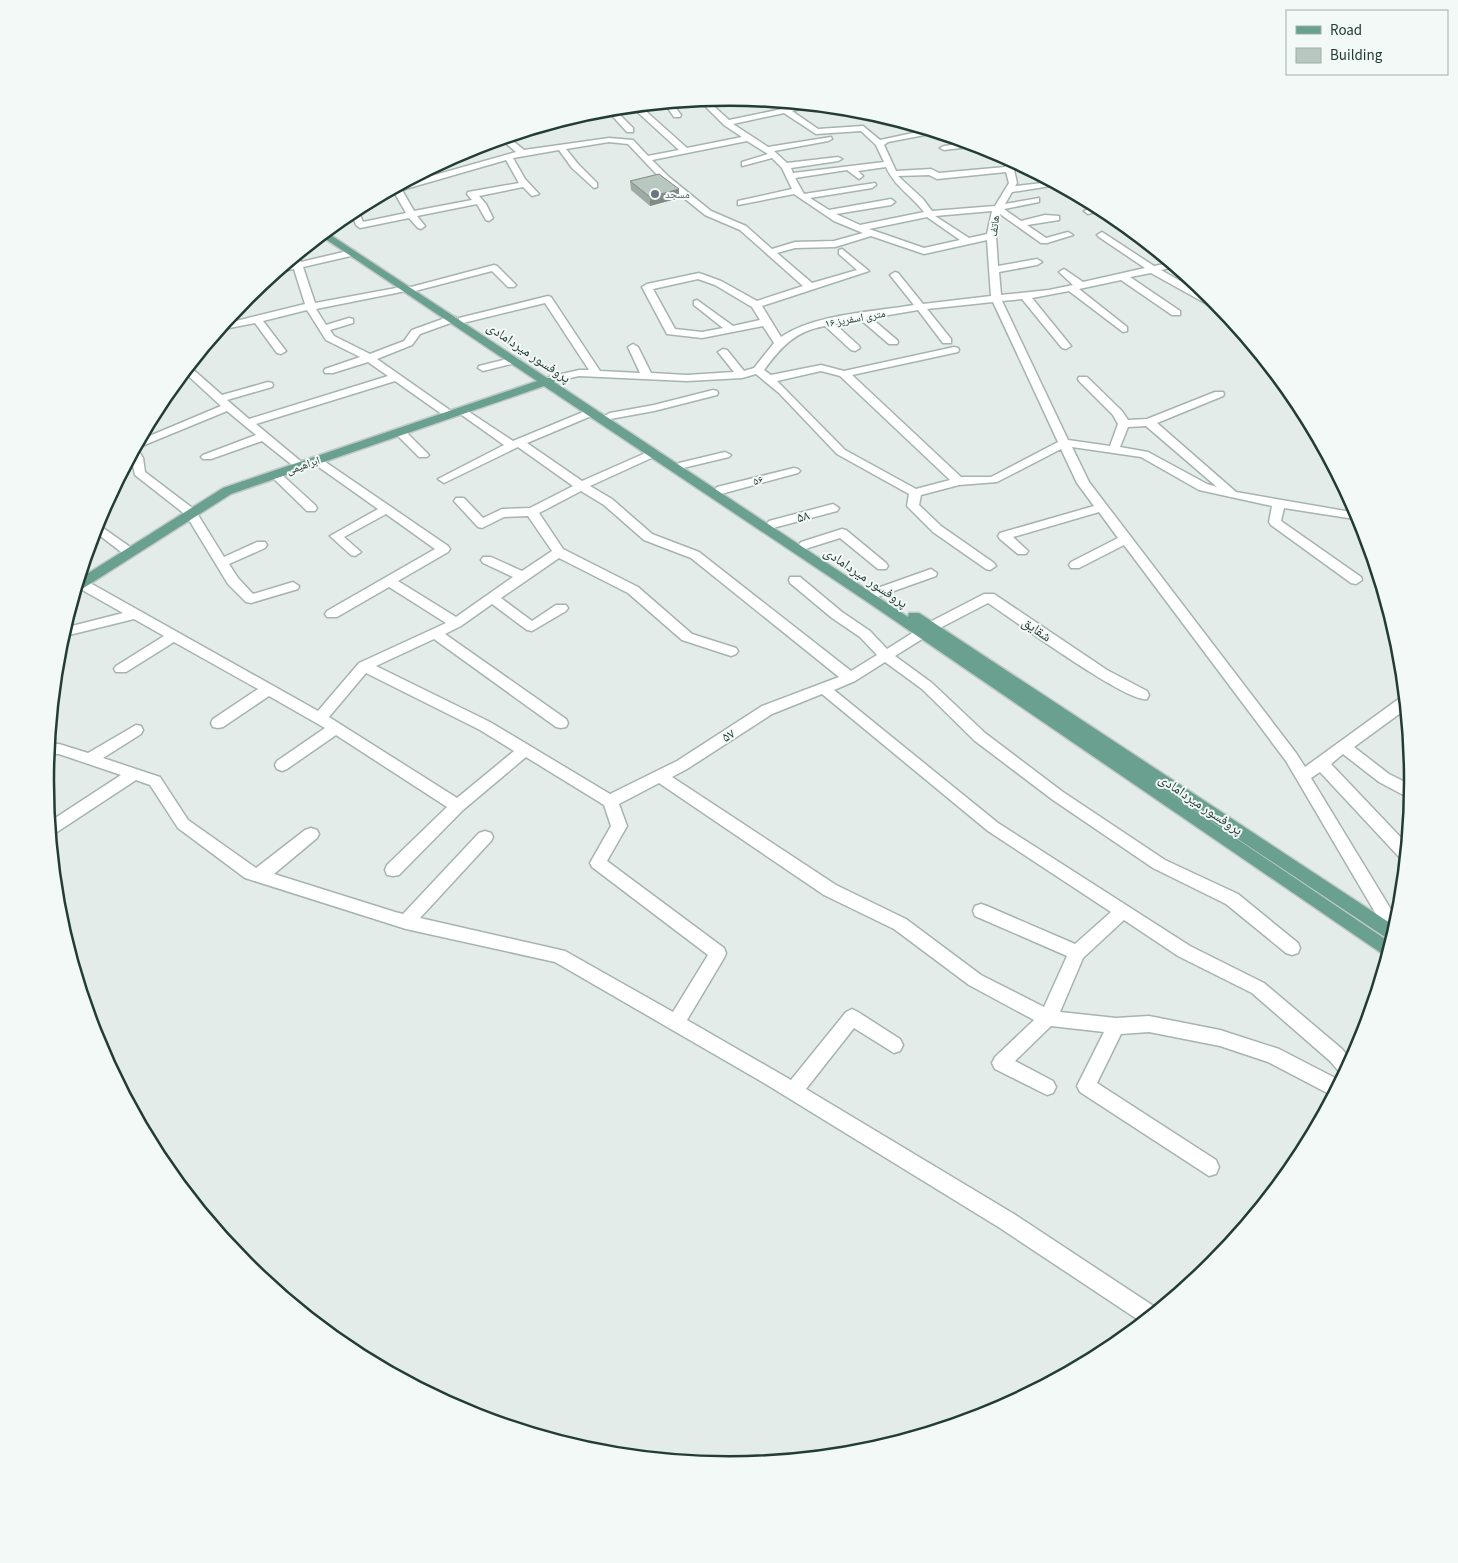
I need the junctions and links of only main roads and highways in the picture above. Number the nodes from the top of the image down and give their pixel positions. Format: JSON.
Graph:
{"nodes":[{"id":1,"x":334,"y":235,"type":"edge"},
{"id":2,"x":330,"y":237,"type":"edge"},
{"id":3,"x":355,"y":252,"type":"junction"},
{"id":4,"x":458,"y":319,"type":"junction"},
{"id":5,"x":550,"y":380,"type":"junction"},
{"id":6,"x":85,"y":580,"type":"edge"},
{"id":7,"x":926,"y":630,"type":"junction"},
{"id":8,"x":1387,"y":929,"type":"edge"},
{"id":9,"x":1383,"y":946,"type":"edge"}],
"edges":[{"from":1,"to":3,"type":"main road","name":"پروفسور میردامادی"},
{"from":2,"to":3,"type":"main road","name":"پروفسور میردامادی"},
{"from":3,"to":4,"type":"main road","name":"پروفسور میردامادی"},
{"from":4,"to":5,"type":"main road","name":"پروفسور میردامادی"},
{"from":4,"to":5,"type":"main road","name":"پروفسور میردامادی"},
{"from":5,"to":6,"type":"main road","name":"ابراهیمی"},
{"from":5,"to":7,"type":"main road","name":"پروفسور میردامادی"},
{"from":5,"to":7,"type":"main road","name":"پروفسور میردامادی"},
{"from":7,"to":8,"type":"main road","name":"پروفسور میردامادی"},
{"from":7,"to":9,"type":"main road","name":"پروفسور میردامادی"}]}
